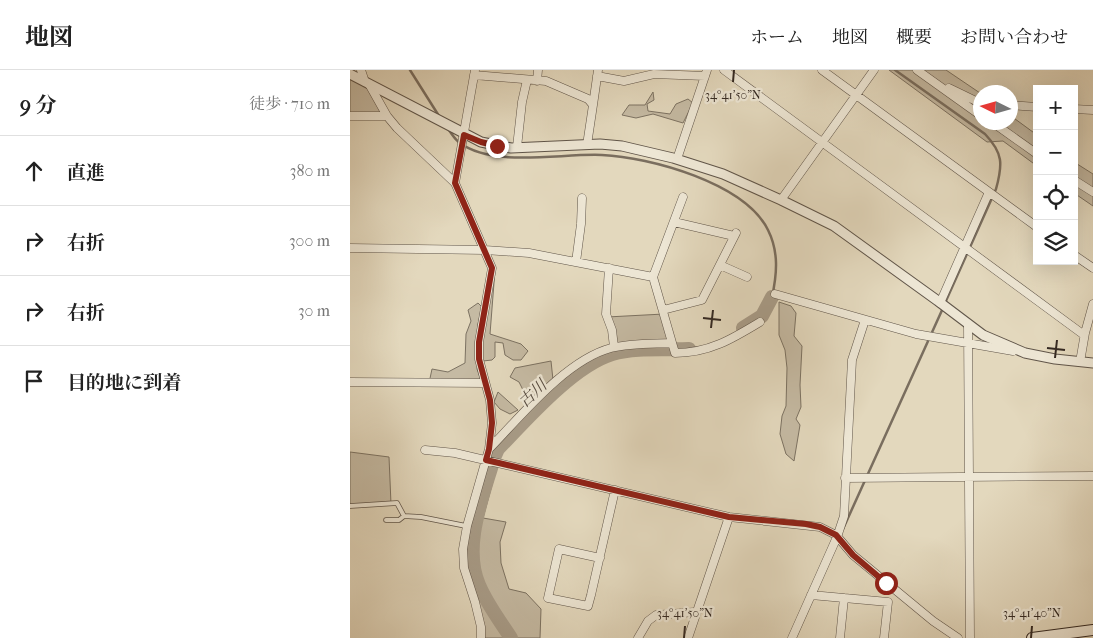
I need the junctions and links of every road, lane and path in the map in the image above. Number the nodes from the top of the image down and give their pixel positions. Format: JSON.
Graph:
{"nodes":[{"id":1,"x":361,"y":70,"type":"edge"},
{"id":2,"x":538,"y":70,"type":"edge"},
{"id":3,"x":724,"y":70,"type":"edge"},
{"id":4,"x":822,"y":70,"type":"edge"},
{"id":5,"x":874,"y":70,"type":"edge"},
{"id":6,"x":917,"y":70,"type":"edge"},
{"id":7,"x":474,"y":72,"type":"edge"},
{"id":8,"x":597,"y":73,"type":"edge"},
{"id":9,"x":706,"y":73,"type":"edge"},
{"id":10,"x":350,"y":74,"type":"edge"},
{"id":11,"x":527,"y":80,"type":"junction"},
{"id":12,"x":537,"y":81,"type":"junction"},
{"id":13,"x":367,"y":83,"type":"junction"},
{"id":14,"x":943,"y":88,"type":"junction"},
{"id":15,"x":857,"y":95,"type":"junction"},
{"id":16,"x":973,"y":100,"type":"edge"},
{"id":17,"x":593,"y":105,"type":"junction"},
{"id":18,"x":1018,"y":106,"type":"edge"},
{"id":19,"x":1033,"y":107,"type":"edge"},
{"id":20,"x":1078,"y":109,"type":"edge"},
{"id":21,"x":973,"y":110,"type":"edge"},
{"id":22,"x":1093,"y":110,"type":"edge"},
{"id":23,"x":350,"y":116,"type":"edge"},
{"id":24,"x":387,"y":116,"type":"junction"},
{"id":25,"x":1003,"y":130,"type":"edge"},
{"id":26,"x":464,"y":135,"type":"junction"},
{"id":27,"x":822,"y":142,"type":"junction"},
{"id":28,"x":587,"y":145,"type":"junction"},
{"id":29,"x":518,"y":147,"type":"junction"},
{"id":30,"x":1033,"y":151,"type":"edge"},
{"id":31,"x":677,"y":160,"type":"junction"},
{"id":32,"x":455,"y":183,"type":"junction"},
{"id":33,"x":1078,"y":183,"type":"edge"},
{"id":34,"x":1093,"y":192,"type":"edge"},
{"id":35,"x":993,"y":195,"type":"junction"},
{"id":36,"x":683,"y":197,"type":"dead end"},
{"id":37,"x":582,"y":198,"type":"dead end"},
{"id":38,"x":781,"y":200,"type":"junction"},
{"id":39,"x":674,"y":222,"type":"junction"},
{"id":40,"x":1033,"y":224,"type":"edge"},
{"id":41,"x":350,"y":248,"type":"edge"},
{"id":42,"x":968,"y":248,"type":"junction"},
{"id":43,"x":485,"y":250,"type":"junction"},
{"id":44,"x":1078,"y":258,"type":"edge"},
{"id":45,"x":576,"y":262,"type":"junction"},
{"id":46,"x":720,"y":265,"type":"junction"},
{"id":47,"x":609,"y":268,"type":"junction"},
{"id":48,"x":1093,"y":268,"type":"edge"},
{"id":49,"x":653,"y":277,"type":"junction"},
{"id":50,"x":747,"y":277,"type":"dead end"},
{"id":51,"x":775,"y":294,"type":"dead end"},
{"id":52,"x":1093,"y":304,"type":"edge"},
{"id":53,"x":943,"y":305,"type":"junction"},
{"id":54,"x":663,"y":310,"type":"junction"},
{"id":55,"x":865,"y":320,"type":"junction"},
{"id":56,"x":760,"y":322,"type":"dead end"},
{"id":57,"x":968,"y":324,"type":"junction"},
{"id":58,"x":1084,"y":334,"type":"junction"},
{"id":59,"x":968,"y":342,"type":"junction"},
{"id":60,"x":672,"y":343,"type":"junction"},
{"id":61,"x":614,"y":347,"type":"junction"},
{"id":62,"x":1025,"y":353,"type":"junction"},
{"id":63,"x":1080,"y":362,"type":"junction"},
{"id":64,"x":1093,"y":363,"type":"edge"},
{"id":65,"x":350,"y":382,"type":"edge"},
{"id":66,"x":485,"y":383,"type":"junction"},
{"id":67,"x":489,"y":449,"type":"junction"},
{"id":68,"x":425,"y":450,"type":"dead end"},
{"id":69,"x":486,"y":460,"type":"junction"},
{"id":70,"x":1093,"y":476,"type":"edge"},
{"id":71,"x":969,"y":477,"type":"junction"},
{"id":72,"x":845,"y":478,"type":"junction"},
{"id":73,"x":616,"y":490,"type":"junction"},
{"id":74,"x":350,"y":506,"type":"edge"},
{"id":75,"x":404,"y":516,"type":"junction"},
{"id":76,"x":729,"y":517,"type":"junction"},
{"id":77,"x":386,"y":520,"type":"dead end"},
{"id":78,"x":466,"y":526,"type":"junction"},
{"id":79,"x":837,"y":537,"type":"junction"},
{"id":80,"x":600,"y":558,"type":"junction"},
{"id":81,"x":812,"y":595,"type":"junction"},
{"id":82,"x":844,"y":598,"type":"junction"},
{"id":83,"x":696,"y":612,"type":"junction"},
{"id":84,"x":1093,"y":630,"type":"edge"},
{"id":85,"x":481,"y":638,"type":"edge"},
{"id":86,"x":638,"y":638,"type":"edge"},
{"id":87,"x":688,"y":638,"type":"edge"},
{"id":88,"x":792,"y":638,"type":"edge"},
{"id":89,"x":840,"y":638,"type":"edge"},
{"id":90,"x":884,"y":638,"type":"edge"},
{"id":91,"x":958,"y":638,"type":"edge"},
{"id":92,"x":970,"y":638,"type":"edge"},
{"id":93,"x":1032,"y":638,"type":"edge"}],
"edges":[{"from":1,"to":13,"type":"street"},
{"from":2,"to":12,"type":"street"},
{"from":3,"to":27,"type":"street"},
{"from":4,"to":15,"type":"street"},
{"from":5,"to":15,"type":"street"},
{"from":6,"to":14,"type":"street"},
{"from":7,"to":11,"type":"street"},
{"from":7,"to":26,"type":"street"},
{"from":8,"to":9,"type":"street"},
{"from":8,"to":17,"type":"street"},
{"from":9,"to":31,"type":"street"},
{"from":10,"to":13,"type":"street"},
{"from":11,"to":12,"type":"street"},
{"from":11,"to":29,"type":"street"},
{"from":12,"to":17,"type":"street"},
{"from":13,"to":24,"type":"street"},
{"from":13,"to":26,"type":"street"},
{"from":14,"to":16,"type":"street"},
{"from":14,"to":21,"type":"street"},
{"from":15,"to":27,"type":"street"},
{"from":15,"to":35,"type":"street"},
{"from":17,"to":28,"type":"street"},
{"from":18,"to":19,"type":"street"},
{"from":20,"to":22,"type":"street"},
{"from":23,"to":24,"type":"street"},
{"from":24,"to":32,"type":"street"},
{"from":25,"to":30,"type":"street"},
{"from":26,"to":29,"type":"street"},
{"from":26,"to":32,"type":"street"},
{"from":27,"to":38,"type":"street"},
{"from":27,"to":42,"type":"street"},
{"from":28,"to":29,"type":"street"},
{"from":28,"to":31,"type":"street"},
{"from":31,"to":38,"type":"street"},
{"from":32,"to":43,"type":"street"},
{"from":33,"to":34,"type":"street"},
{"from":35,"to":40,"type":"street"},
{"from":35,"to":42,"type":"street"},
{"from":36,"to":39,"type":"street"},
{"from":37,"to":45,"type":"street"},
{"from":38,"to":53,"type":"street"},
{"from":39,"to":46,"type":"street"},
{"from":39,"to":49,"type":"street"},
{"from":41,"to":43,"type":"street"},
{"from":42,"to":53,"type":"street"},
{"from":42,"to":58,"type":"street"},
{"from":43,"to":45,"type":"street"},
{"from":43,"to":66,"type":"street"},
{"from":44,"to":48,"type":"street"},
{"from":45,"to":47,"type":"street"},
{"from":46,"to":50,"type":"street"},
{"from":46,"to":54,"type":"street"},
{"from":47,"to":49,"type":"street"},
{"from":47,"to":61,"type":"street"},
{"from":49,"to":54,"type":"street"},
{"from":51,"to":55,"type":"street"},
{"from":52,"to":58,"type":"street"},
{"from":53,"to":57,"type":"street"},
{"from":54,"to":60,"type":"street"},
{"from":55,"to":59,"type":"street"},
{"from":55,"to":72,"type":"street"},
{"from":56,"to":60,"type":"street"},
{"from":57,"to":59,"type":"street"},
{"from":57,"to":62,"type":"street"},
{"from":58,"to":63,"type":"street"},
{"from":59,"to":62,"type":"street"},
{"from":59,"to":71,"type":"street"},
{"from":60,"to":61,"type":"street"},
{"from":61,"to":67,"type":"street"},
{"from":62,"to":63,"type":"street"},
{"from":63,"to":64,"type":"street"},
{"from":65,"to":66,"type":"street"},
{"from":66,"to":67,"type":"street"},
{"from":67,"to":69,"type":"street"},
{"from":68,"to":69,"type":"street"},
{"from":69,"to":73,"type":"street"},
{"from":69,"to":78,"type":"street"},
{"from":70,"to":71,"type":"street"},
{"from":71,"to":72,"type":"street"},
{"from":71,"to":92,"type":"street"},
{"from":72,"to":79,"type":"street"},
{"from":73,"to":76,"type":"street"},
{"from":73,"to":80,"type":"street"},
{"from":74,"to":75,"type":"lane"},
{"from":75,"to":77,"type":"lane"},
{"from":75,"to":78,"type":"lane"},
{"from":76,"to":79,"type":"street"},
{"from":76,"to":83,"type":"street"},
{"from":78,"to":85,"type":"street"},
{"from":79,"to":81,"type":"street"},
{"from":79,"to":91,"type":"street"},
{"from":80,"to":80,"type":"street"},
{"from":81,"to":82,"type":"street"},
{"from":81,"to":88,"type":"street"},
{"from":82,"to":89,"type":"street"},
{"from":82,"to":90,"type":"street"},
{"from":83,"to":86,"type":"street"},
{"from":83,"to":87,"type":"street"},
{"from":84,"to":93,"type":"main road"}]}
